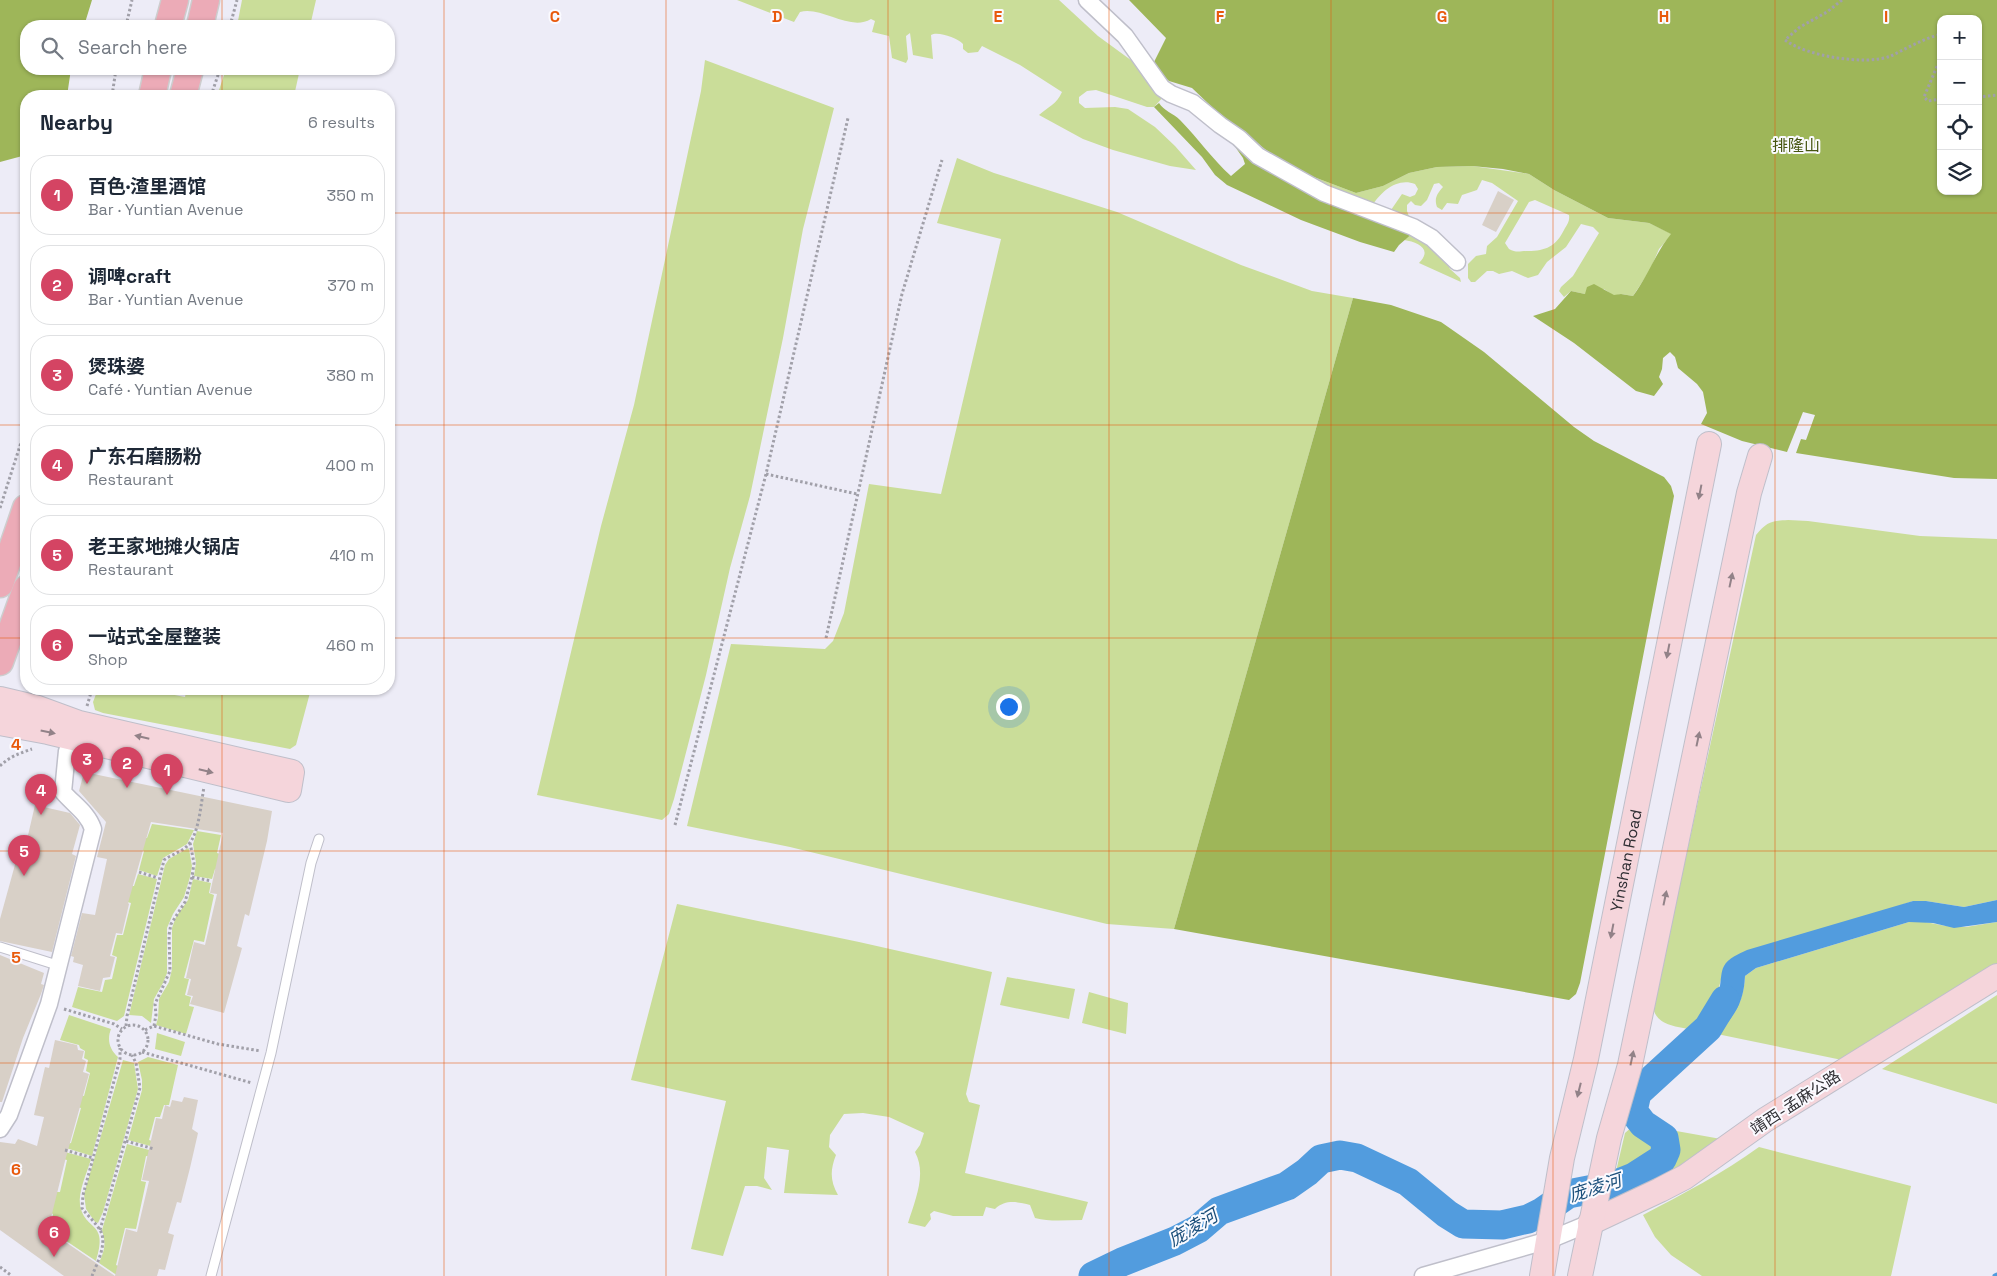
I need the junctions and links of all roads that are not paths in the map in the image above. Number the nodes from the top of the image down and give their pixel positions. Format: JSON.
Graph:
{"nodes":[{"id":1,"x":175,"y":0,"type":"edge"},
{"id":2,"x":206,"y":0,"type":"edge"},
{"id":3,"x":1087,"y":0,"type":"edge"},
{"id":4,"x":170,"y":20,"type":"edge"},
{"id":5,"x":201,"y":20,"type":"edge"},
{"id":6,"x":157,"y":75,"type":"edge"},
{"id":7,"x":188,"y":75,"type":"edge"},
{"id":8,"x":153,"y":90,"type":"edge"},
{"id":9,"x":185,"y":90,"type":"edge"},
{"id":10,"x":1457,"y":262,"type":"dead end"},
{"id":11,"x":1709,"y":444,"type":"dead end"},
{"id":12,"x":1760,"y":456,"type":"dead end"},
{"id":13,"x":20,"y":526,"type":"edge"},
{"id":14,"x":0,"y":584,"type":"edge"},
{"id":15,"x":20,"y":606,"type":"edge"},
{"id":16,"x":0,"y":662,"type":"edge"},
{"id":17,"x":0,"y":699,"type":"edge"},
{"id":18,"x":0,"y":723,"type":"edge"},
{"id":19,"x":67,"y":751,"type":"dead end"},
{"id":20,"x":319,"y":839,"type":"dead end"},
{"id":21,"x":0,"y":947,"type":"edge"},
{"id":22,"x":60,"y":966,"type":"junction"},
{"id":23,"x":1997,"y":976,"type":"edge"},
{"id":24,"x":0,"y":1129,"type":"edge"},
{"id":25,"x":1592,"y":1213,"type":"junction"},
{"id":26,"x":1549,"y":1240,"type":"junction"},
{"id":27,"x":210,"y":1276,"type":"edge"},
{"id":28,"x":1423,"y":1276,"type":"edge"},
{"id":29,"x":1542,"y":1276,"type":"edge"},
{"id":30,"x":1580,"y":1276,"type":"edge"}],
"edges":[{"from":1,"to":4,"type":"main road"},
{"from":2,"to":5,"type":"main road"},
{"from":3,"to":10,"type":"street"},
{"from":6,"to":8,"type":"main road"},
{"from":7,"to":9,"type":"main road"},
{"from":11,"to":26,"type":"main road","name":"Yinshan Road","one_way":true},
{"from":25,"to":12,"type":"main road","one_way":true},
{"from":13,"to":14,"type":"main road"},
{"from":15,"to":16,"type":"main road"},
{"from":18,"to":17,"type":"main road","one_way":true},
{"from":19,"to":22,"type":"street"},
{"from":20,"to":27,"type":"lane"},
{"from":21,"to":22,"type":"lane"},
{"from":22,"to":24,"type":"street"},
{"from":23,"to":25,"type":"main road","name":"靖西-孟麻公路"},
{"from":25,"to":26,"type":"street"},
{"from":25,"to":30,"type":"main road"},
{"from":26,"to":28,"type":"street"},
{"from":26,"to":29,"type":"main road","name":"Yinshan Road"}]}
